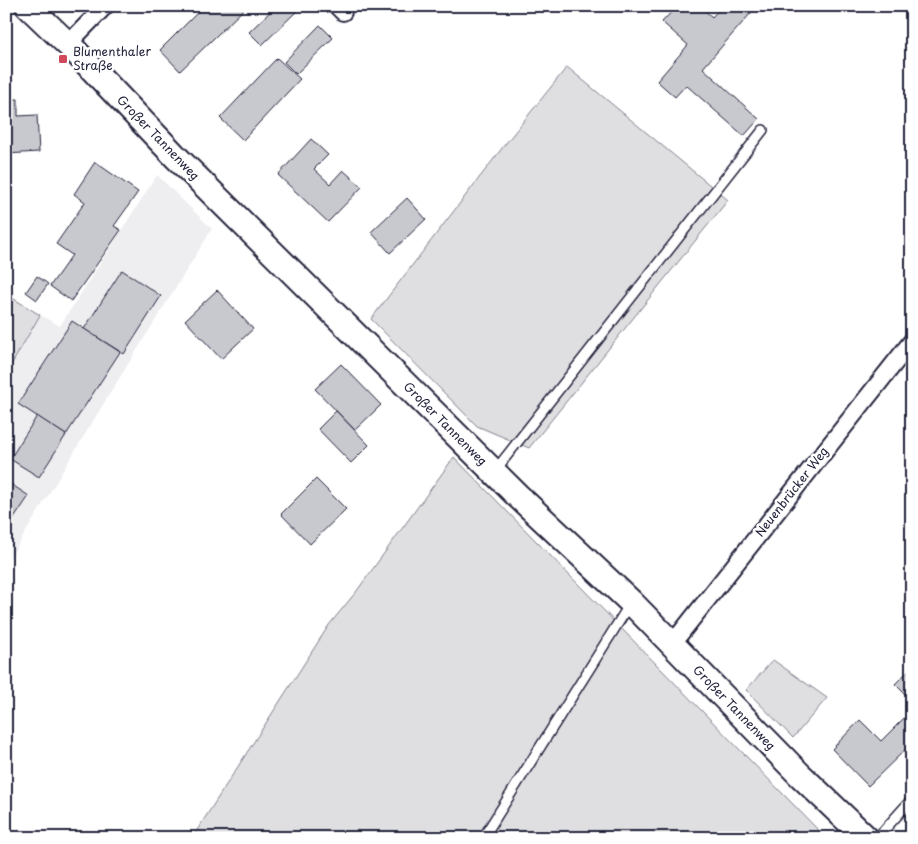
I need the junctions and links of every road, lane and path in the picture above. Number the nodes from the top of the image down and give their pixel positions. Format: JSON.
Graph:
{"nodes":[{"id":1,"x":28,"y":6,"type":"edge"},
{"id":2,"x":105,"y":6,"type":"edge"},
{"id":3,"x":68,"y":44,"type":"junction"},
{"id":4,"x":763,"y":130,"type":"dead end"},
{"id":5,"x":912,"y":341,"type":"edge"},
{"id":6,"x":494,"y":472,"type":"junction"},
{"id":7,"x":631,"y":602,"type":"junction"},
{"id":8,"x":672,"y":644,"type":"junction"},
{"id":9,"x":912,"y":799,"type":"edge"},
{"id":10,"x":483,"y":838,"type":"edge"},
{"id":11,"x":866,"y":838,"type":"edge"},
{"id":12,"x":877,"y":838,"type":"edge"}],
"edges":[{"from":1,"to":3,"type":"street","name":"Großer Tannenweg"},
{"from":2,"to":3,"type":"street"},
{"from":3,"to":6,"type":"street","name":"Großer Tannenweg"},
{"from":4,"to":6,"type":"lane"},
{"from":5,"to":8,"type":"street","name":"Neuenbrücker Weg"},
{"from":6,"to":7,"type":"street","name":"Großer Tannenweg"},
{"from":7,"to":8,"type":"street","name":"Großer Tannenweg"},
{"from":7,"to":10,"type":"lane"},
{"from":8,"to":11,"type":"street","name":"Großer Tannenweg"},
{"from":9,"to":12,"type":"lane"}]}
